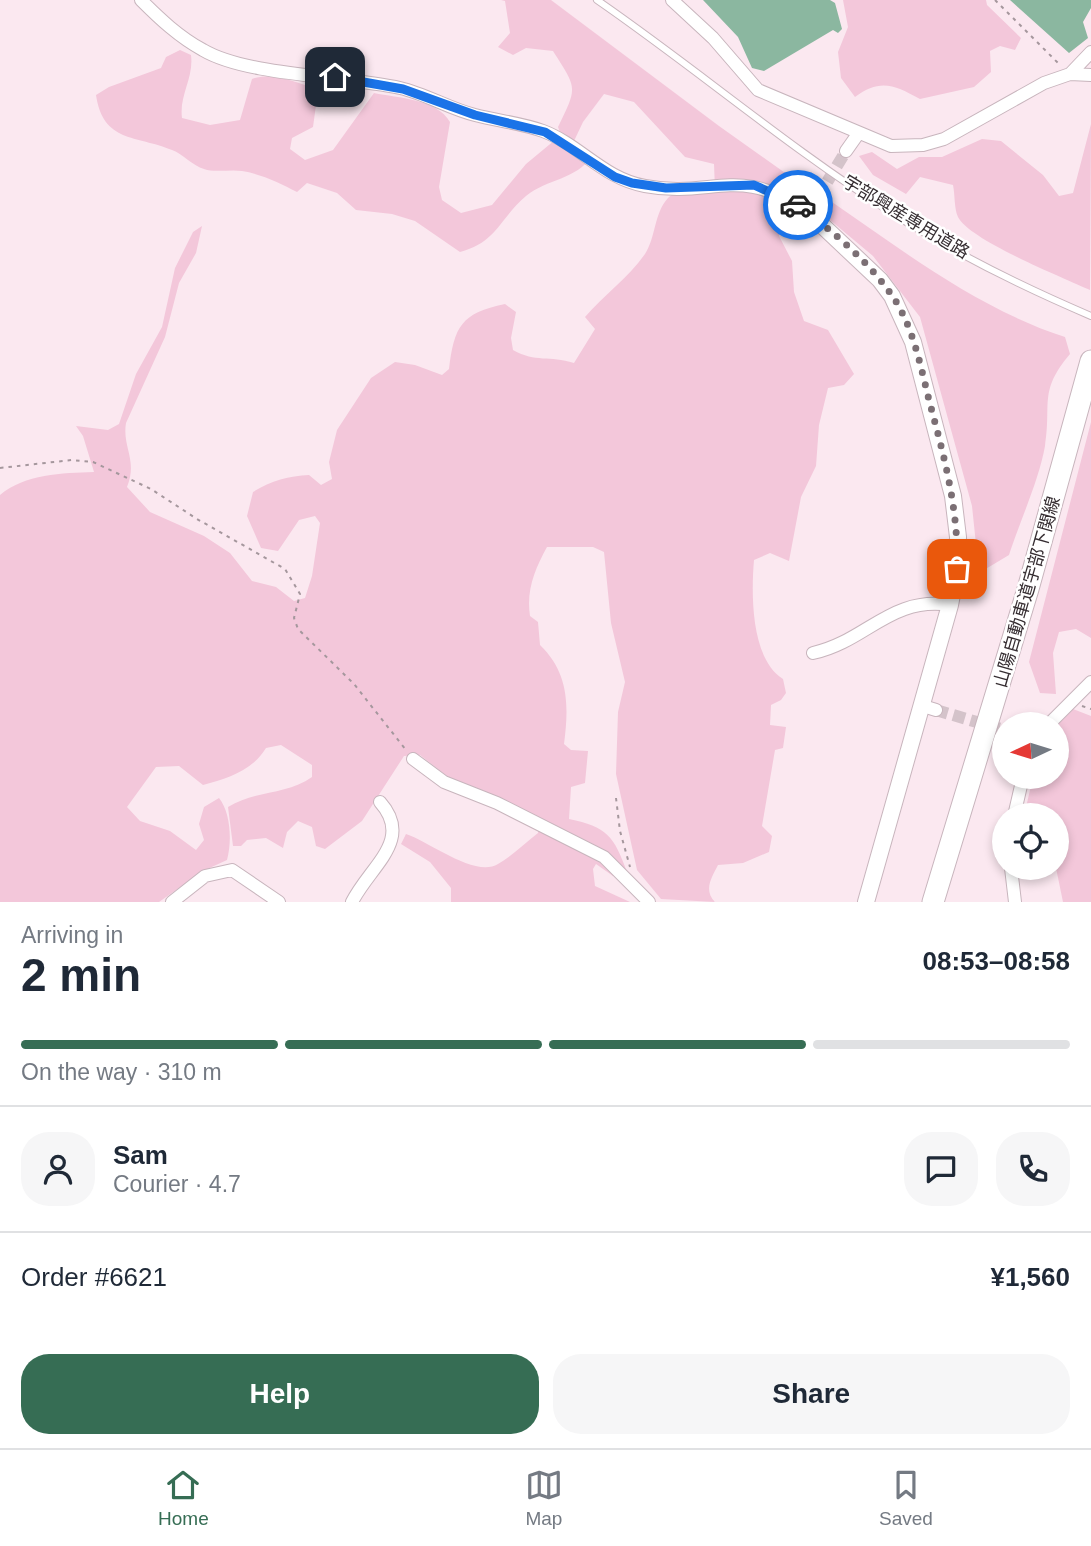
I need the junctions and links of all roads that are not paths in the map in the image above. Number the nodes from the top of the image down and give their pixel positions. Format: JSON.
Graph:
{"nodes":[{"id":1,"x":141,"y":0,"type":"edge"},
{"id":2,"x":597,"y":0,"type":"edge"},
{"id":3,"x":672,"y":0,"type":"edge"},
{"id":4,"x":1091,"y":52,"type":"edge"},
{"id":5,"x":1070,"y":74,"type":"junction"},
{"id":6,"x":1091,"y":75,"type":"edge"},
{"id":7,"x":858,"y":134,"type":"junction"},
{"id":8,"x":846,"y":151,"type":"tunnel mouth"},
{"id":9,"x":818,"y":197,"type":"tunnel mouth"},
{"id":10,"x":807,"y":212,"type":"junction"},
{"id":11,"x":1091,"y":316,"type":"edge"},
{"id":12,"x":1091,"y":362,"type":"edge"},
{"id":13,"x":950,"y":605,"type":"junction"},
{"id":14,"x":813,"y":653,"type":"dead end"},
{"id":15,"x":1091,"y":682,"type":"edge"},
{"id":16,"x":1061,"y":712,"type":"edge"},
{"id":17,"x":413,"y":759,"type":"road end"},
{"id":18,"x":380,"y":802,"type":"dead end"},
{"id":19,"x":1012,"y":880,"type":"edge"},
{"id":20,"x":172,"y":902,"type":"edge"},
{"id":21,"x":279,"y":902,"type":"edge"},
{"id":22,"x":352,"y":902,"type":"edge"},
{"id":23,"x":649,"y":902,"type":"edge"},
{"id":24,"x":866,"y":902,"type":"edge"},
{"id":25,"x":933,"y":902,"type":"edge"},
{"id":26,"x":1015,"y":902,"type":"edge"}],
"edges":[{"from":1,"to":10,"type":"street"},
{"from":2,"to":11,"type":"lane","name":"宇部興産専用道路"},
{"from":3,"to":7,"type":"street"},
{"from":4,"to":5,"type":"street"},
{"from":5,"to":6,"type":"street"},
{"from":5,"to":7,"type":"street"},
{"from":7,"to":8,"type":"street"},
{"from":9,"to":10,"type":"street"},
{"from":10,"to":13,"type":"street"},
{"from":12,"to":25,"type":"highway","name":"山陽自動車道宇部下関線"},
{"from":13,"to":14,"type":"street"},
{"from":13,"to":24,"type":"street"},
{"from":15,"to":16,"type":"street"},
{"from":17,"to":23,"type":"street"},
{"from":18,"to":22,"type":"street"},
{"from":19,"to":26,"type":"street"},
{"from":20,"to":21,"type":"street"}]}
